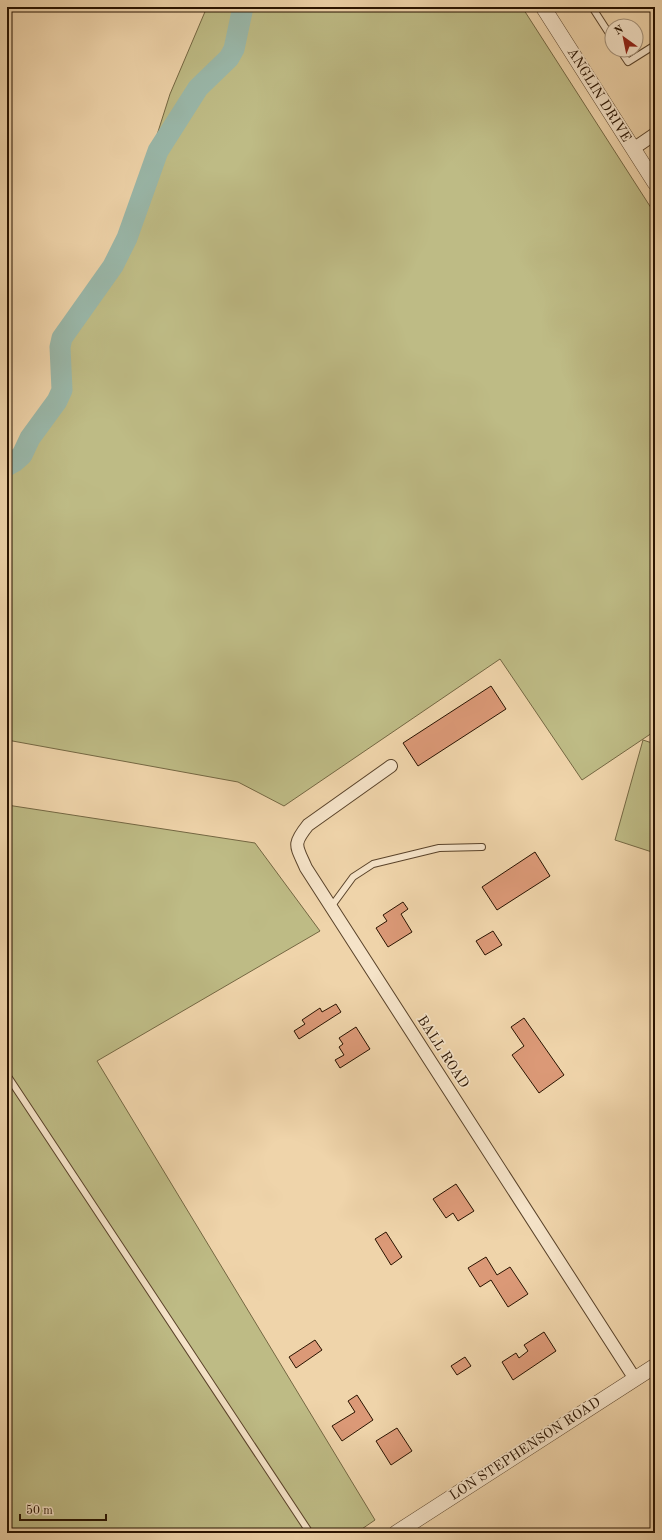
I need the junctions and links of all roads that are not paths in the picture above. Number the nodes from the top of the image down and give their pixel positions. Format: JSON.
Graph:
{"nodes":[{"id":1,"x":543,"y":7,"type":"edge"},
{"id":2,"x":592,"y":7,"type":"edge"},
{"id":3,"x":604,"y":26,"type":"edge"},
{"id":4,"x":655,"y":45,"type":"edge"},
{"id":5,"x":644,"y":52,"type":"edge"},
{"id":6,"x":625,"y":58,"type":"edge"},
{"id":7,"x":634,"y":58,"type":"edge"},
{"id":8,"x":655,"y":134,"type":"edge"},
{"id":9,"x":633,"y":149,"type":"junction"},
{"id":10,"x":655,"y":183,"type":"edge"},
{"id":11,"x":391,"y":766,"type":"dead end"},
{"id":12,"x":482,"y":847,"type":"dead end"},
{"id":13,"x":331,"y":907,"type":"junction"},
{"id":14,"x":7,"y":1075,"type":"edge"},
{"id":15,"x":655,"y":1366,"type":"edge"},
{"id":16,"x":635,"y":1378,"type":"junction"},
{"id":17,"x":310,"y":1533,"type":"edge"},
{"id":18,"x":396,"y":1533,"type":"edge"}],
"edges":[{"from":1,"to":9,"type":"street","name":"ANGLIN DRIVE"},
{"from":2,"to":3,"type":"lane"},
{"from":4,"to":5,"type":"lane"},
{"from":6,"to":7,"type":"lane"},
{"from":8,"to":9,"type":"street"},
{"from":9,"to":10,"type":"street","name":"ANGLIN DRIVE"},
{"from":11,"to":13,"type":"street","name":"BALL ROAD"},
{"from":12,"to":13,"type":"lane"},
{"from":13,"to":16,"type":"street","name":"BALL ROAD"},
{"from":14,"to":17,"type":"lane"},
{"from":15,"to":16,"type":"street","name":"LON STEPHENSON ROAD"},
{"from":16,"to":18,"type":"street","name":"LON STEPHENSON ROAD"}]}
